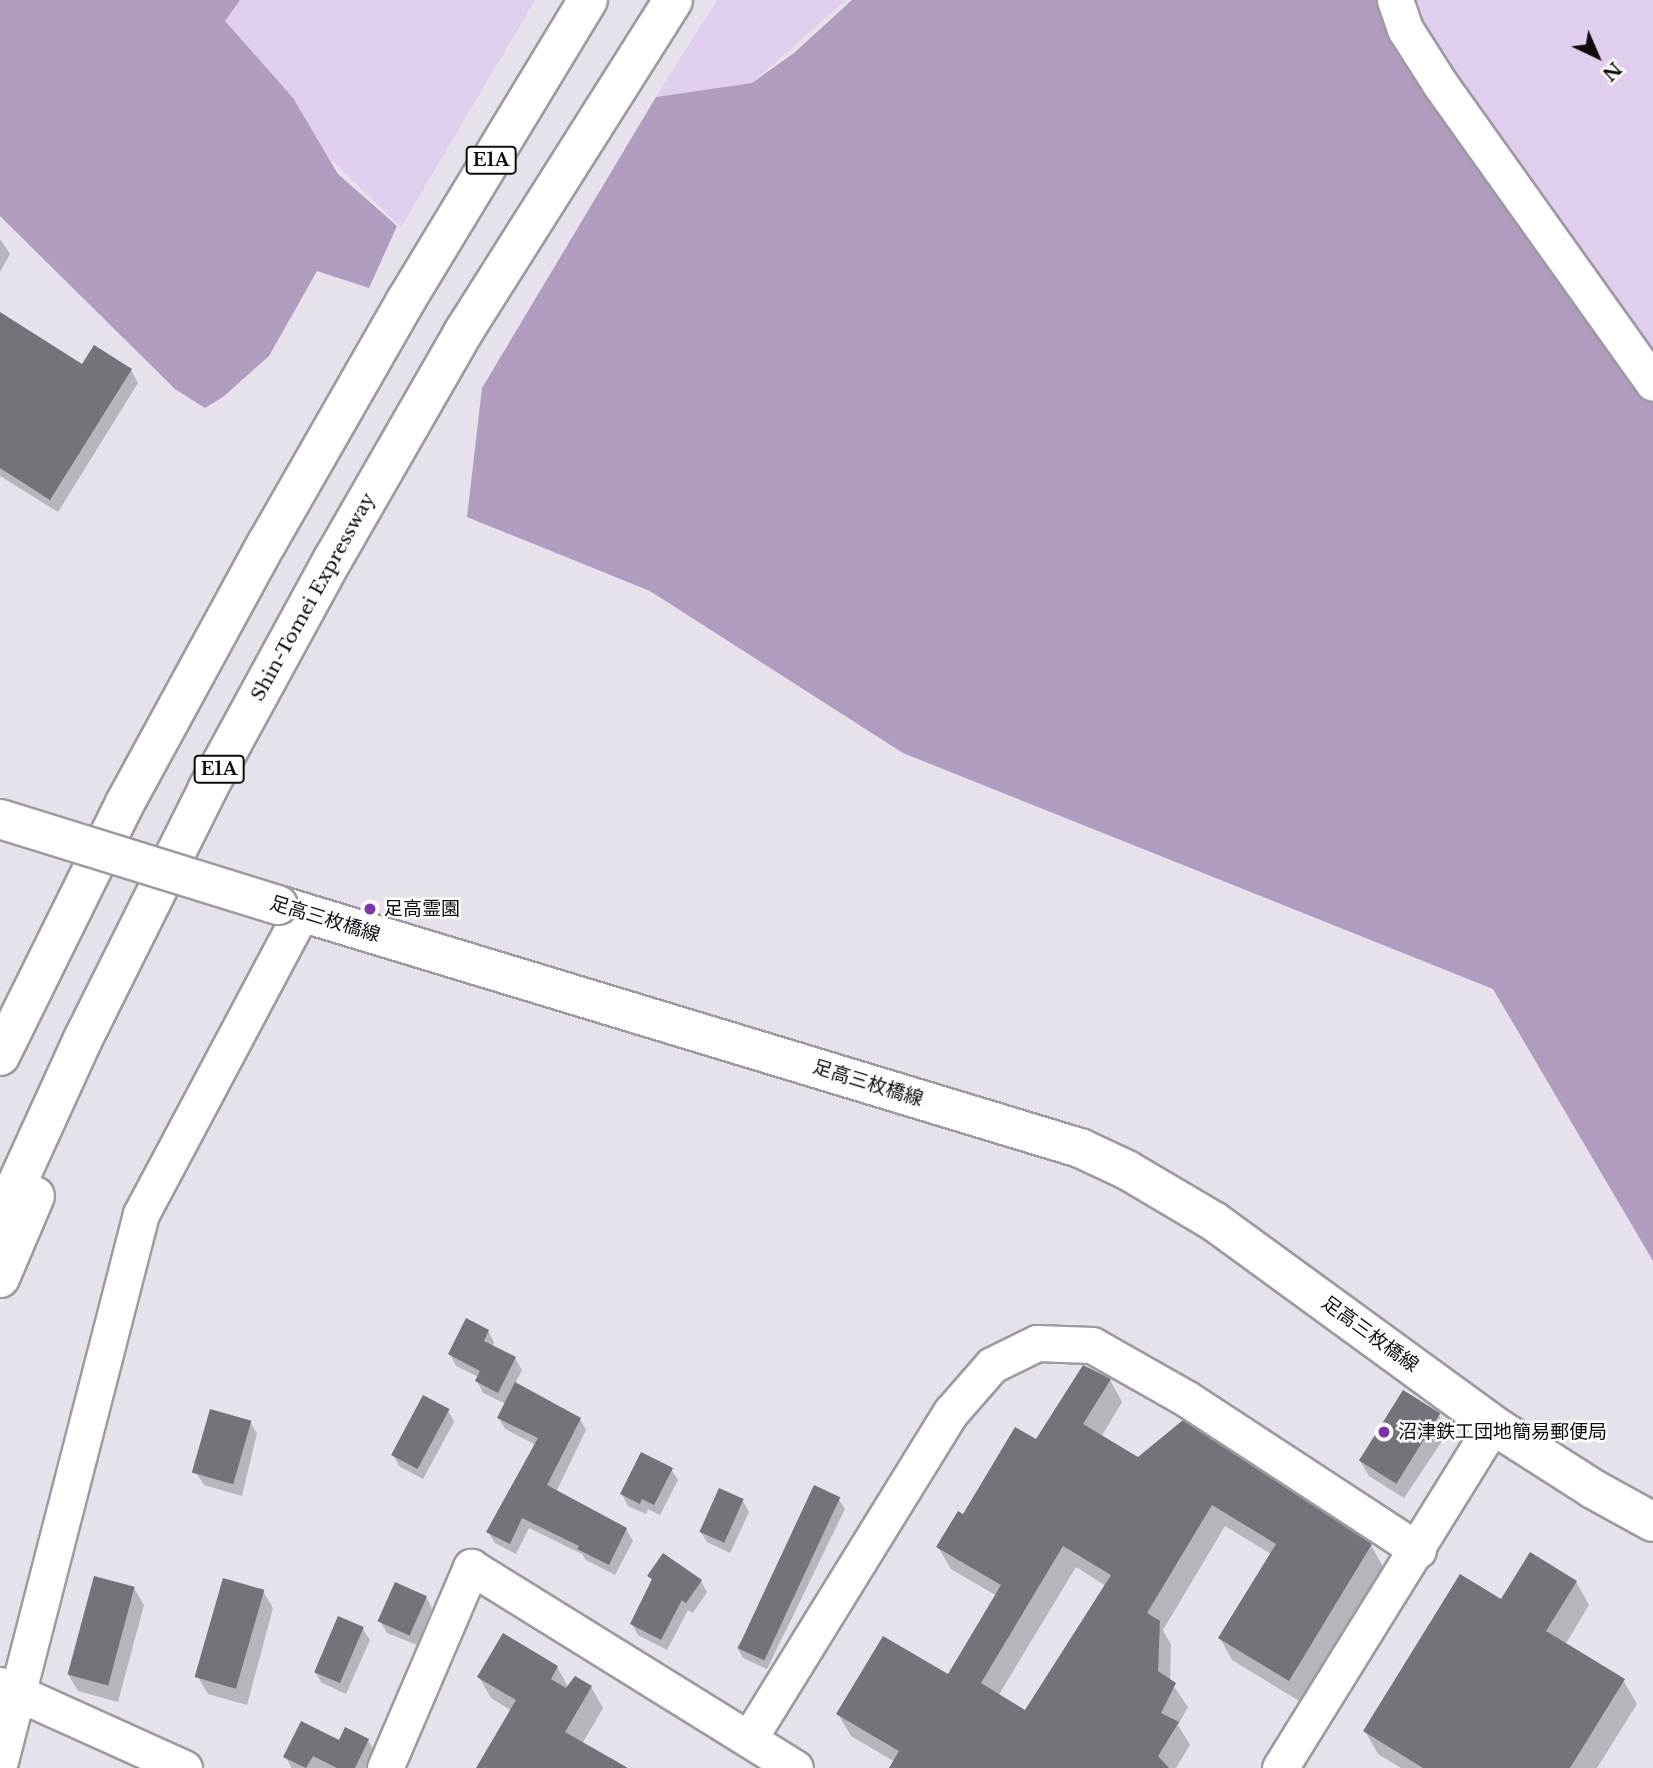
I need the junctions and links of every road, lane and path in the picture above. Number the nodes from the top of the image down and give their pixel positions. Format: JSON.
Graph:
{"nodes":[{"id":1,"x":673,"y":0,"type":"edge"},
{"id":2,"x":583,"y":10,"type":"edge"},
{"id":3,"x":1405,"y":10,"type":"edge"},
{"id":4,"x":1653,"y":383,"type":"edge"},
{"id":5,"x":208,"y":788,"type":"junction"},
{"id":6,"x":0,"y":819,"type":"edge"},
{"id":7,"x":289,"y":909,"type":"junction"},
{"id":8,"x":0,"y":1056,"type":"edge"},
{"id":9,"x":0,"y":1220,"type":"edge"},
{"id":10,"x":0,"y":1278,"type":"edge"},
{"id":11,"x":1493,"y":1425,"type":"junction"},
{"id":12,"x":1653,"y":1522,"type":"edge"},
{"id":13,"x":1418,"y":1550,"type":"junction"},
{"id":14,"x":9,"y":1689,"type":"edge"},
{"id":15,"x":750,"y":1737,"type":"junction"},
{"id":16,"x":0,"y":1761,"type":"edge"},
{"id":17,"x":184,"y":1768,"type":"edge"},
{"id":18,"x":385,"y":1768,"type":"edge"},
{"id":19,"x":796,"y":1768,"type":"edge"},
{"id":20,"x":1280,"y":1768,"type":"edge"}],
"edges":[{"from":1,"to":5,"type":"main road","name":"Shin-Tomei Expressway","number":"E1A"},
{"from":2,"to":8,"type":"main road","number":"E1A"},
{"from":3,"to":4,"type":"street"},
{"from":5,"to":9,"type":"main road","name":"Shin-Tomei Expressway","number":"E1A"},
{"from":5,"to":10,"type":"main road"},
{"from":6,"to":7,"type":"main road","name":"足高三枚橋線","bridge":true},
{"from":7,"to":11,"type":"main road","name":"足高三枚橋線"},
{"from":7,"to":14,"type":"street"},
{"from":11,"to":12,"type":"main road","name":"足高三枚橋線"},
{"from":11,"to":13,"type":"street"},
{"from":13,"to":15,"type":"street"},
{"from":13,"to":20,"type":"street"},
{"from":14,"to":16,"type":"street"},
{"from":14,"to":17,"type":"street"},
{"from":15,"to":18,"type":"street"},
{"from":15,"to":19,"type":"street"}]}
